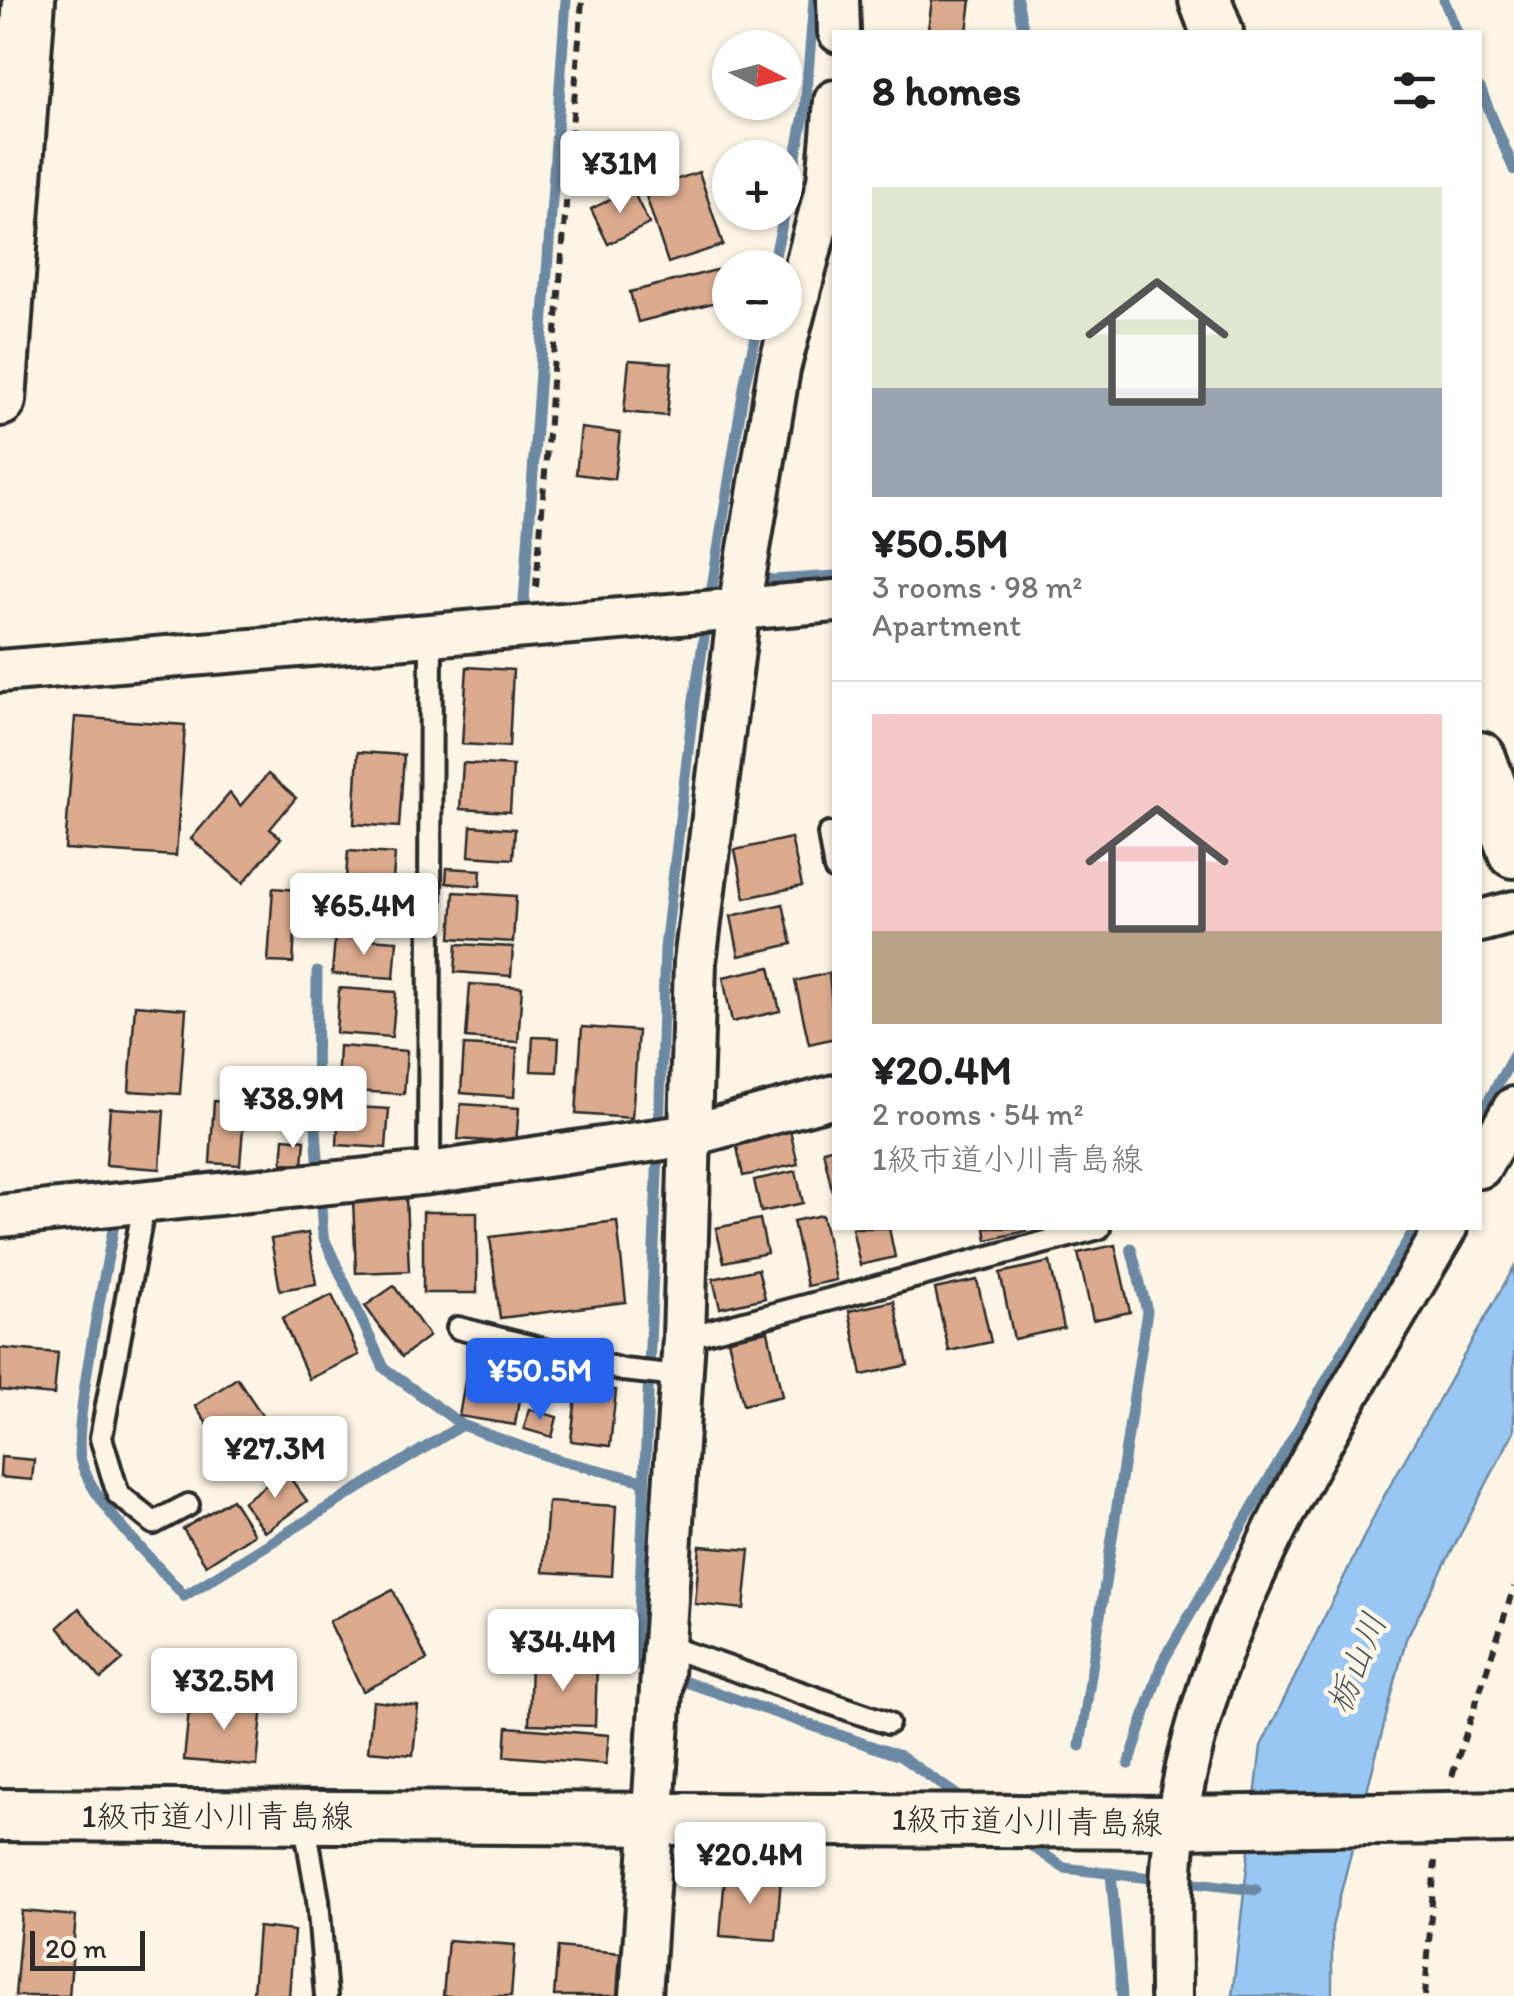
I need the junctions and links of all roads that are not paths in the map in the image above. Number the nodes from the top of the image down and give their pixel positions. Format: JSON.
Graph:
{"nodes":[{"id":1,"x":29,"y":0,"type":"edge"},
{"id":2,"x":838,"y":0,"type":"edge"},
{"id":3,"x":1206,"y":0,"type":"edge"},
{"id":4,"x":839,"y":30,"type":"edge"},
{"id":5,"x":1216,"y":30,"type":"edge"},
{"id":6,"x":832,"y":135,"type":"edge"},
{"id":7,"x":0,"y":400,"type":"edge"},
{"id":8,"x":832,"y":601,"type":"edge"},
{"id":9,"x":739,"y":609,"type":"junction"},
{"id":10,"x":431,"y":635,"type":"junction"},
{"id":11,"x":0,"y":671,"type":"edge"},
{"id":12,"x":1482,"y":764,"type":"edge"},
{"id":13,"x":829,"y":834,"type":"dead end"},
{"id":14,"x":832,"y":852,"type":"edge"},
{"id":15,"x":1514,"y":852,"type":"edge"},
{"id":16,"x":1514,"y":912,"type":"edge"},
{"id":17,"x":1482,"y":920,"type":"edge"},
{"id":18,"x":832,"y":1097,"type":"edge"},
{"id":19,"x":1514,"y":1108,"type":"edge"},
{"id":20,"x":691,"y":1136,"type":"junction"},
{"id":21,"x":1482,"y":1164,"type":"edge"},
{"id":22,"x":428,"y":1173,"type":"junction"},
{"id":23,"x":145,"y":1199,"type":"junction"},
{"id":24,"x":0,"y":1216,"type":"edge"},
{"id":25,"x":1086,"y":1230,"type":"edge"},
{"id":26,"x":1445,"y":1230,"type":"edge"},
{"id":27,"x":1046,"y":1236,"type":"edge"},
{"id":28,"x":458,"y":1328,"type":"dead end"},
{"id":29,"x":681,"y":1357,"type":"junction"},
{"id":30,"x":188,"y":1505,"type":"dead end"},
{"id":31,"x":666,"y":1646,"type":"junction"},
{"id":32,"x":888,"y":1723,"type":"dead end"},
{"id":33,"x":0,"y":1815,"type":"edge"},
{"id":34,"x":304,"y":1816,"type":"junction"},
{"id":35,"x":1514,"y":1817,"type":"edge"},
{"id":36,"x":653,"y":1819,"type":"junction"},
{"id":37,"x":1186,"y":1834,"type":"junction"},
{"id":38,"x":326,"y":1996,"type":"edge"},
{"id":39,"x":641,"y":1996,"type":"edge"},
{"id":40,"x":1171,"y":1996,"type":"edge"}],
"edges":[{"from":1,"to":7,"type":"street"},
{"from":2,"to":4,"type":"street"},
{"from":3,"to":5,"type":"street"},
{"from":6,"to":9,"type":"street"},
{"from":8,"to":9,"type":"street"},
{"from":9,"to":10,"type":"street"},
{"from":9,"to":20,"type":"street"},
{"from":10,"to":11,"type":"street"},
{"from":10,"to":22,"type":"lane"},
{"from":12,"to":15,"type":"street"},
{"from":13,"to":14,"type":"lane"},
{"from":16,"to":17,"type":"street"},
{"from":18,"to":20,"type":"street"},
{"from":19,"to":21,"type":"street"},
{"from":20,"to":22,"type":"street"},
{"from":20,"to":29,"type":"street"},
{"from":22,"to":23,"type":"street"},
{"from":23,"to":24,"type":"street"},
{"from":23,"to":30,"type":"lane"},
{"from":25,"to":27,"type":"lane"},
{"from":26,"to":37,"type":"street"},
{"from":27,"to":29,"type":"lane"},
{"from":28,"to":29,"type":"lane"},
{"from":29,"to":31,"type":"street"},
{"from":31,"to":32,"type":"lane"},
{"from":31,"to":36,"type":"street"},
{"from":33,"to":34,"type":"street","name":"1級市道小川青島線"},
{"from":34,"to":36,"type":"street","name":"1級市道小川青島線"},
{"from":34,"to":38,"type":"lane"},
{"from":35,"to":37,"type":"street","name":"1級市道小川青島線"},
{"from":36,"to":37,"type":"street","name":"1級市道小川青島線"},
{"from":36,"to":39,"type":"street"},
{"from":37,"to":40,"type":"street"}]}
